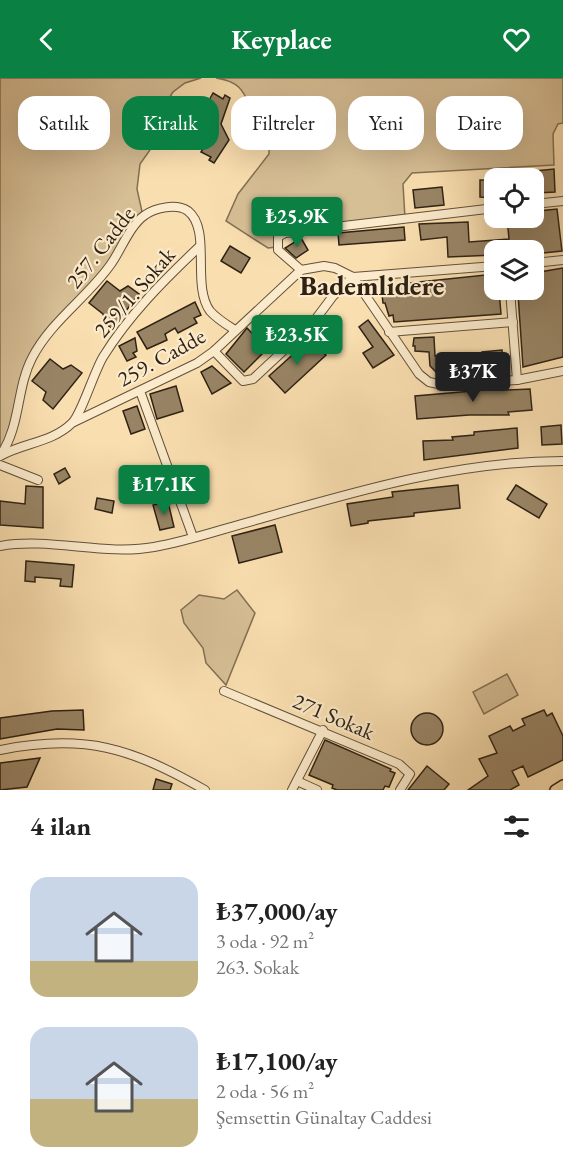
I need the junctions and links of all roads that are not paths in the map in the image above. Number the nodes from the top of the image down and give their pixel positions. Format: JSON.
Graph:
{"nodes":[{"id":1,"x":563,"y":201,"type":"edge"},
{"id":2,"x":544,"y":203,"type":"edge"},
{"id":3,"x":484,"y":209,"type":"edge"},
{"id":4,"x":199,"y":247,"type":"junction"},
{"id":5,"x":563,"y":260,"type":"edge"},
{"id":6,"x":544,"y":262,"type":"edge"},
{"id":7,"x":484,"y":267,"type":"edge"},
{"id":8,"x":301,"y":270,"type":"junction"},
{"id":9,"x":353,"y":278,"type":"junction"},
{"id":10,"x":511,"y":300,"type":"edge"},
{"id":11,"x":513,"y":322,"type":"junction"},
{"id":12,"x":236,"y":330,"type":"junction"},
{"id":13,"x":389,"y":332,"type":"junction"},
{"id":14,"x":214,"y":351,"type":"junction"},
{"id":15,"x":563,"y":371,"type":"edge"},
{"id":16,"x":517,"y":380,"type":"junction"},
{"id":17,"x":140,"y":391,"type":"junction"},
{"id":18,"x":74,"y":422,"type":"junction"},
{"id":19,"x":1,"y":455,"type":"edge"},
{"id":20,"x":563,"y":461,"type":"edge"},
{"id":21,"x":0,"y":465,"type":"edge"},
{"id":22,"x":38,"y":480,"type":"dead end"},
{"id":23,"x":193,"y":537,"type":"junction"},
{"id":24,"x":0,"y":546,"type":"edge"},
{"id":25,"x":224,"y":691,"type":"dead end"},
{"id":26,"x":323,"y":730,"type":"junction"},
{"id":27,"x":0,"y":750,"type":"edge"},
{"id":28,"x":297,"y":781,"type":"junction"},
{"id":29,"x":563,"y":785,"type":"edge"},
{"id":30,"x":206,"y":790,"type":"edge"},
{"id":31,"x":292,"y":790,"type":"edge"},
{"id":32,"x":317,"y":790,"type":"edge"},
{"id":33,"x":400,"y":790,"type":"edge"},
{"id":34,"x":555,"y":790,"type":"edge"}],
"edges":[{"from":1,"to":2,"type":"street"},
{"from":3,"to":8,"type":"street"},
{"from":4,"to":12,"type":"street","name":"257. Cadde"},
{"from":4,"to":18,"type":"street","name":"259/1. Sokak"},
{"from":4,"to":19,"type":"street","name":"257. Cadde"},
{"from":5,"to":6,"type":"street"},
{"from":7,"to":9,"type":"street"},
{"from":8,"to":9,"type":"street"},
{"from":8,"to":12,"type":"street","name":"259. Cadde"},
{"from":9,"to":13,"type":"street"},
{"from":9,"to":14,"type":"street"},
{"from":10,"to":11,"type":"street"},
{"from":11,"to":13,"type":"street"},
{"from":11,"to":16,"type":"street"},
{"from":12,"to":14,"type":"street","name":"259. Cadde"},
{"from":13,"to":16,"type":"street"},
{"from":14,"to":17,"type":"street","name":"259. Cadde"},
{"from":15,"to":16,"type":"street"},
{"from":17,"to":18,"type":"street","name":"259. Cadde"},
{"from":17,"to":23,"type":"street"},
{"from":18,"to":19,"type":"street"},
{"from":20,"to":23,"type":"street"},
{"from":21,"to":22,"type":"street"},
{"from":23,"to":24,"type":"street"},
{"from":25,"to":26,"type":"street","name":"271 Sokak"},
{"from":26,"to":28,"type":"street"},
{"from":26,"to":33,"type":"street","name":"271 Sokak"},
{"from":27,"to":30,"type":"street"},
{"from":28,"to":31,"type":"street"},
{"from":28,"to":32,"type":"street"},
{"from":29,"to":34,"type":"main road"}]}
